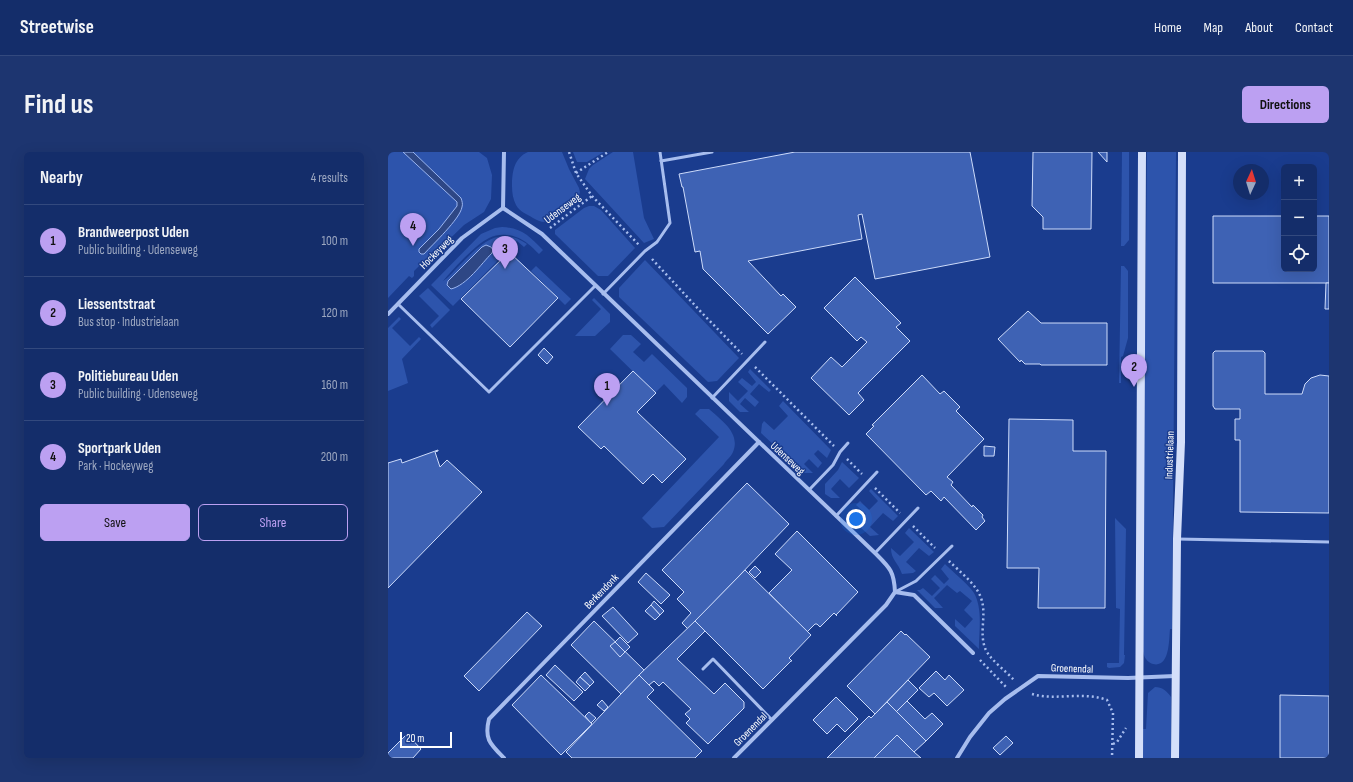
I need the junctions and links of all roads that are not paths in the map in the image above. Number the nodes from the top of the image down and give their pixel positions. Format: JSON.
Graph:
{"nodes":[{"id":1,"x":504,"y":152,"type":"edge"},
{"id":2,"x":660,"y":152,"type":"edge"},
{"id":3,"x":712,"y":152,"type":"edge"},
{"id":4,"x":1142,"y":152,"type":"edge"},
{"id":5,"x":1182,"y":152,"type":"edge"},
{"id":6,"x":661,"y":161,"type":"junction"},
{"id":7,"x":503,"y":208,"type":"junction"},
{"id":8,"x":595,"y":286,"type":"junction"},
{"id":9,"x":603,"y":294,"type":"junction"},
{"id":10,"x":398,"y":304,"type":"junction"},
{"id":11,"x":388,"y":314,"type":"edge"},
{"id":12,"x":765,"y":342,"type":"dead end"},
{"id":13,"x":712,"y":398,"type":"junction"},
{"id":14,"x":759,"y":442,"type":"junction"},
{"id":15,"x":848,"y":443,"type":"dead end"},
{"id":16,"x":877,"y":472,"type":"dead end"},
{"id":17,"x":809,"y":490,"type":"junction"},
{"id":18,"x":918,"y":508,"type":"dead end"},
{"id":19,"x":836,"y":516,"type":"junction"},
{"id":20,"x":1177,"y":539,"type":"junction"},
{"id":21,"x":1329,"y":542,"type":"edge"},
{"id":22,"x":952,"y":546,"type":"dead end"},
{"id":23,"x":875,"y":553,"type":"junction"},
{"id":24,"x":895,"y":592,"type":"junction"},
{"id":25,"x":973,"y":654,"type":"road end"},
{"id":26,"x":703,"y":669,"type":"dead end"},
{"id":27,"x":1175,"y":676,"type":"junction"},
{"id":28,"x":1139,"y":677,"type":"junction"},
{"id":29,"x":772,"y":720,"type":"junction"},
{"id":30,"x":504,"y":758,"type":"edge"},
{"id":31,"x":734,"y":758,"type":"edge"},
{"id":32,"x":957,"y":758,"type":"edge"},
{"id":33,"x":1139,"y":758,"type":"edge"},
{"id":34,"x":1174,"y":758,"type":"edge"}],
"edges":[{"from":1,"to":7,"type":"street"},
{"from":2,"to":6,"type":"lane"},
{"from":3,"to":6,"type":"lane"},
{"from":4,"to":28,"type":"main road"},
{"from":5,"to":20,"type":"main road","name":"Industrielaan"},
{"from":6,"to":9,"type":"lane"},
{"from":7,"to":8,"type":"street","name":"Udenseweg"},
{"from":7,"to":10,"type":"street","name":"Hockeyweg"},
{"from":8,"to":9,"type":"street","name":"Udenseweg"},
{"from":8,"to":10,"type":"lane"},
{"from":9,"to":13,"type":"street","name":"Udenseweg"},
{"from":10,"to":11,"type":"street","name":"Hockeyweg"},
{"from":12,"to":13,"type":"lane"},
{"from":13,"to":14,"type":"street","name":"Udenseweg"},
{"from":14,"to":17,"type":"street","name":"Udenseweg"},
{"from":14,"to":30,"type":"street","name":"Berkendonk"},
{"from":15,"to":17,"type":"lane"},
{"from":16,"to":19,"type":"lane"},
{"from":17,"to":19,"type":"street","name":"Udenseweg"},
{"from":18,"to":23,"type":"lane"},
{"from":19,"to":23,"type":"street","name":"Udenseweg"},
{"from":20,"to":21,"type":"lane"},
{"from":20,"to":27,"type":"main road","name":"Industrielaan"},
{"from":22,"to":24,"type":"lane"},
{"from":23,"to":24,"type":"street","name":"Udenseweg"},
{"from":24,"to":25,"type":"street"},
{"from":24,"to":29,"type":"street","name":"Groenendal"},
{"from":26,"to":29,"type":"lane"},
{"from":27,"to":28,"type":"street","name":"Groenendal"},
{"from":27,"to":34,"type":"main road","name":"Industrielaan"},
{"from":28,"to":32,"type":"street","name":"Groenendal"},
{"from":28,"to":33,"type":"main road"},
{"from":29,"to":31,"type":"street","name":"Groenendal"}]}
